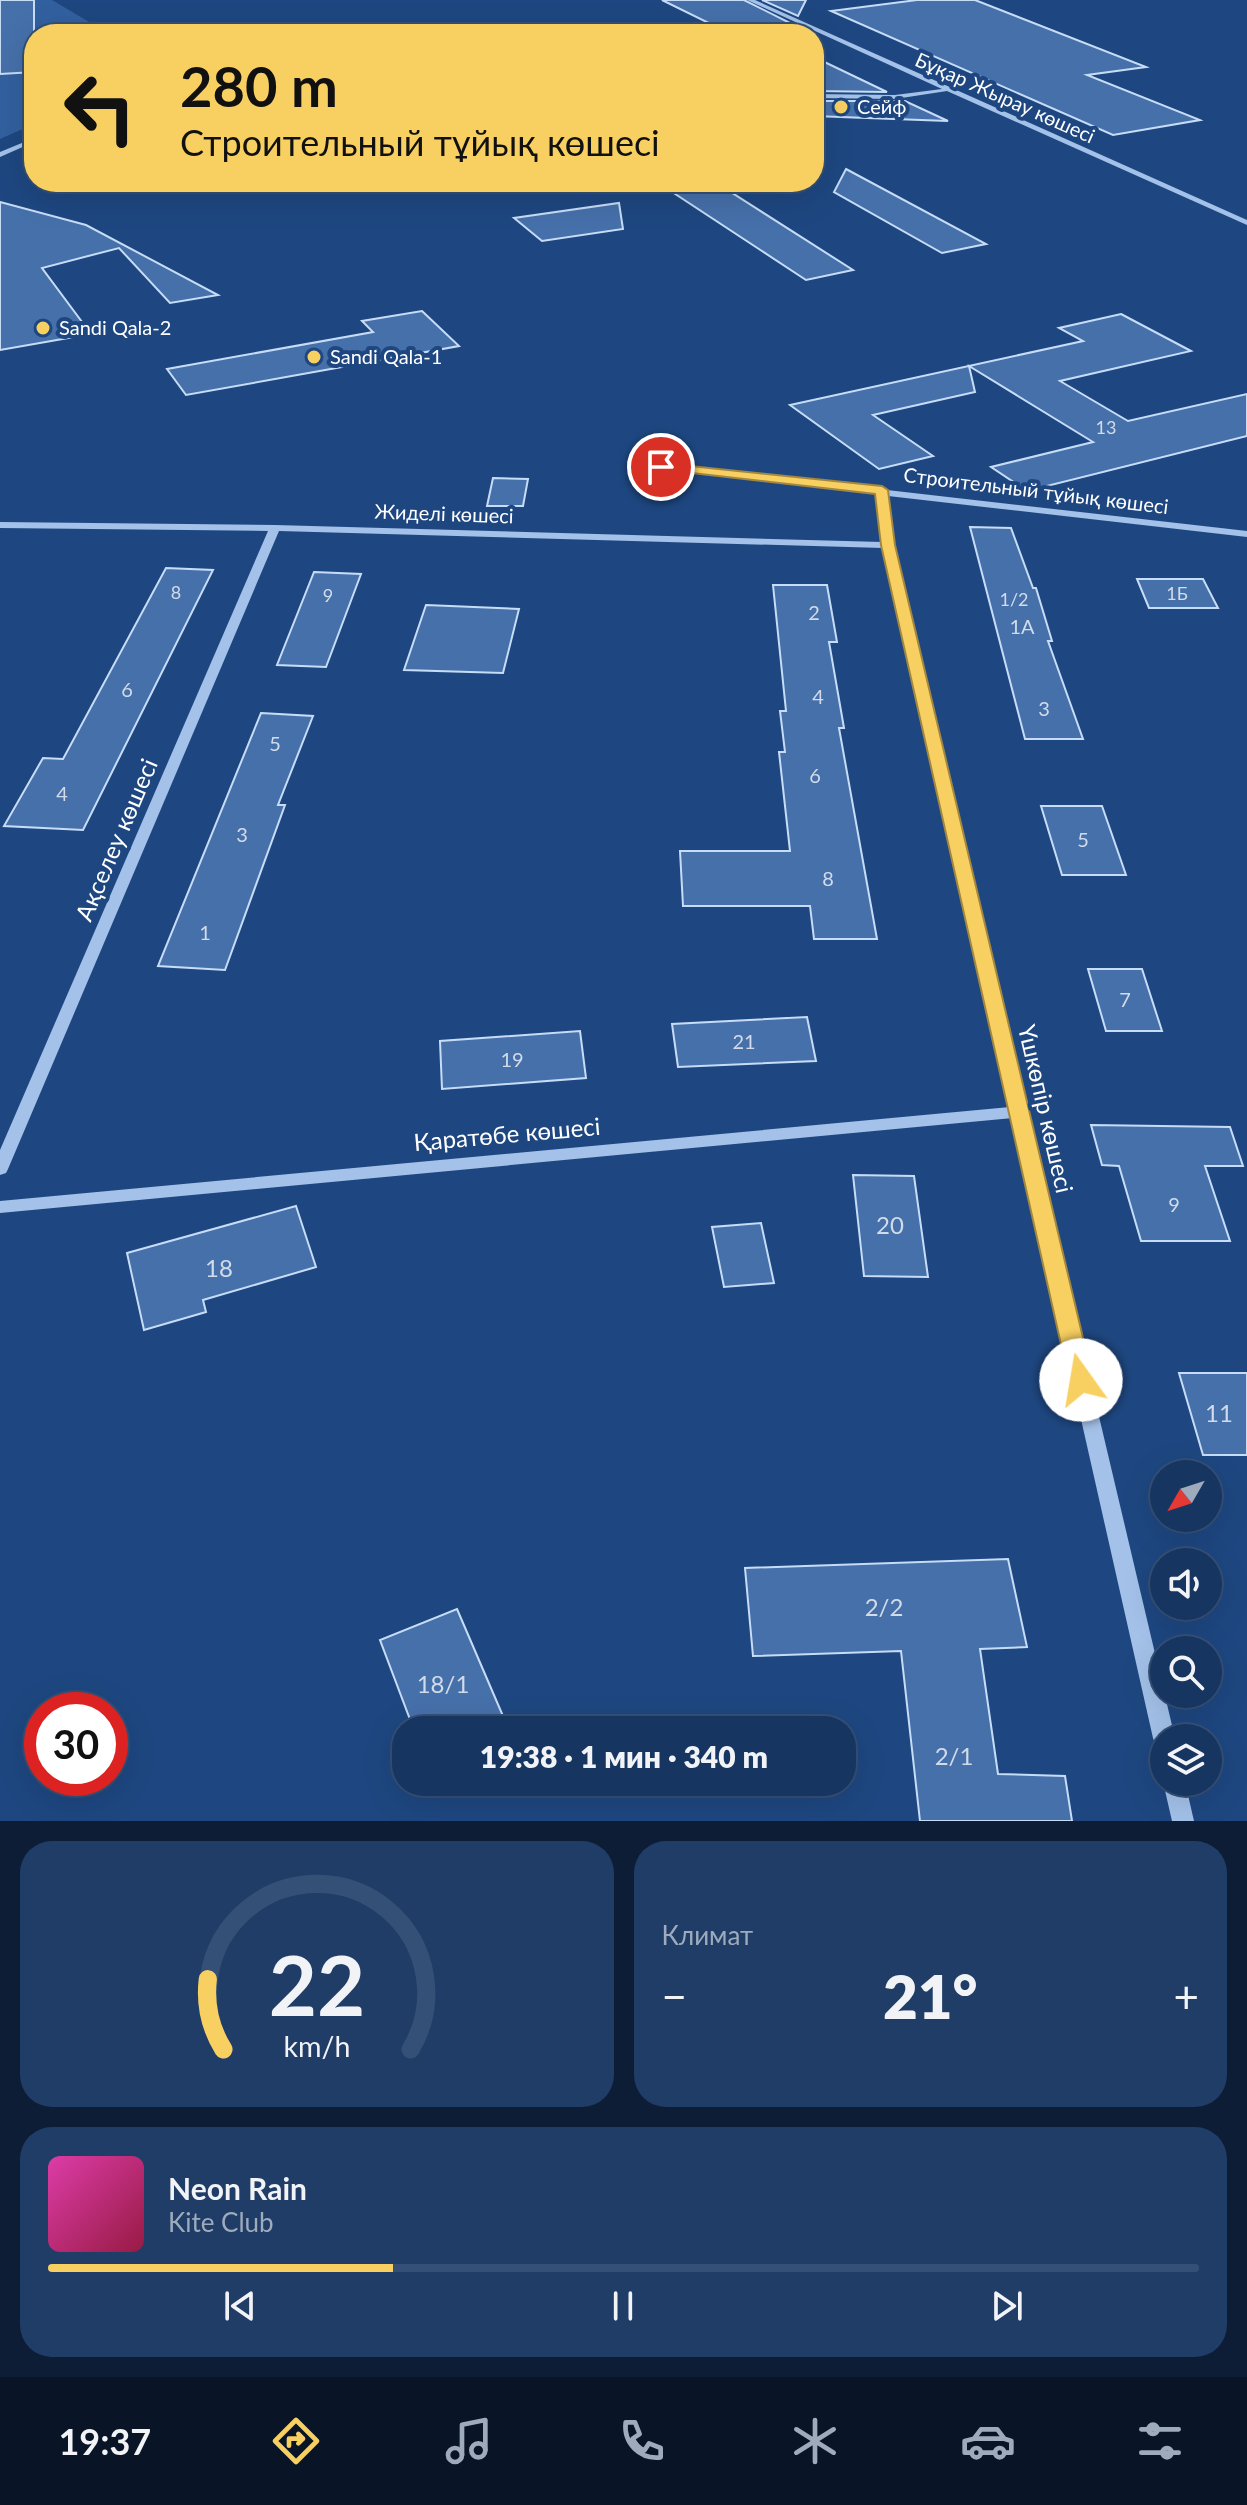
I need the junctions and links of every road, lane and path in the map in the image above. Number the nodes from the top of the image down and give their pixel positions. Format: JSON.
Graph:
{"nodes":[{"id":1,"x":750,"y":0,"type":"edge"},
{"id":2,"x":802,"y":24,"type":"edge"},
{"id":3,"x":824,"y":34,"type":"edge"},
{"id":4,"x":946,"y":90,"type":"junction"},
{"id":5,"x":824,"y":96,"type":"edge"},
{"id":6,"x":24,"y":144,"type":"edge"},
{"id":7,"x":0,"y":155,"type":"edge"},
{"id":8,"x":1247,"y":223,"type":"edge"},
{"id":9,"x":630,"y":463,"type":"dead end"},
{"id":10,"x":882,"y":490,"type":"junction"},
{"id":11,"x":0,"y":525,"type":"edge"},
{"id":12,"x":275,"y":528,"type":"junction"},
{"id":13,"x":1247,"y":534,"type":"edge"},
{"id":14,"x":888,"y":545,"type":"junction"},
{"id":15,"x":1019,"y":1112,"type":"junction"},
{"id":16,"x":0,"y":1169,"type":"edge"},
{"id":17,"x":0,"y":1207,"type":"edge"},
{"id":18,"x":1161,"y":1724,"type":"edge"},
{"id":19,"x":1177,"y":1796,"type":"edge"},
{"id":20,"x":1183,"y":1821,"type":"edge"}],
"edges":[{"from":1,"to":2,"type":"street","name":"Бұқар Жырау көшесі"},
{"from":3,"to":4,"type":"street","name":"Бұқар Жырау көшесі"},
{"from":4,"to":5,"type":"street"},
{"from":4,"to":8,"type":"street","name":"Бұқар Жырау көшесі"},
{"from":6,"to":7,"type":"street"},
{"from":9,"to":10,"type":"street","name":"Строительный тұйық көшесі"},
{"from":10,"to":13,"type":"street","name":"Строительный тұйық көшесі"},
{"from":10,"to":14,"type":"street","name":"Үшкөпір көшесі"},
{"from":11,"to":12,"type":"street","name":"Жиделі көшесі"},
{"from":12,"to":14,"type":"street","name":"Жиделі көшесі"},
{"from":12,"to":16,"type":"street","name":"Ақселеу көшесі"},
{"from":14,"to":15,"type":"street","name":"Үшкөпір көшесі"},
{"from":15,"to":17,"type":"street","name":"Қаратөбе көшесі"},
{"from":15,"to":18,"type":"street","name":"Үшкөпір көшесі"},
{"from":19,"to":20,"type":"street"}]}
